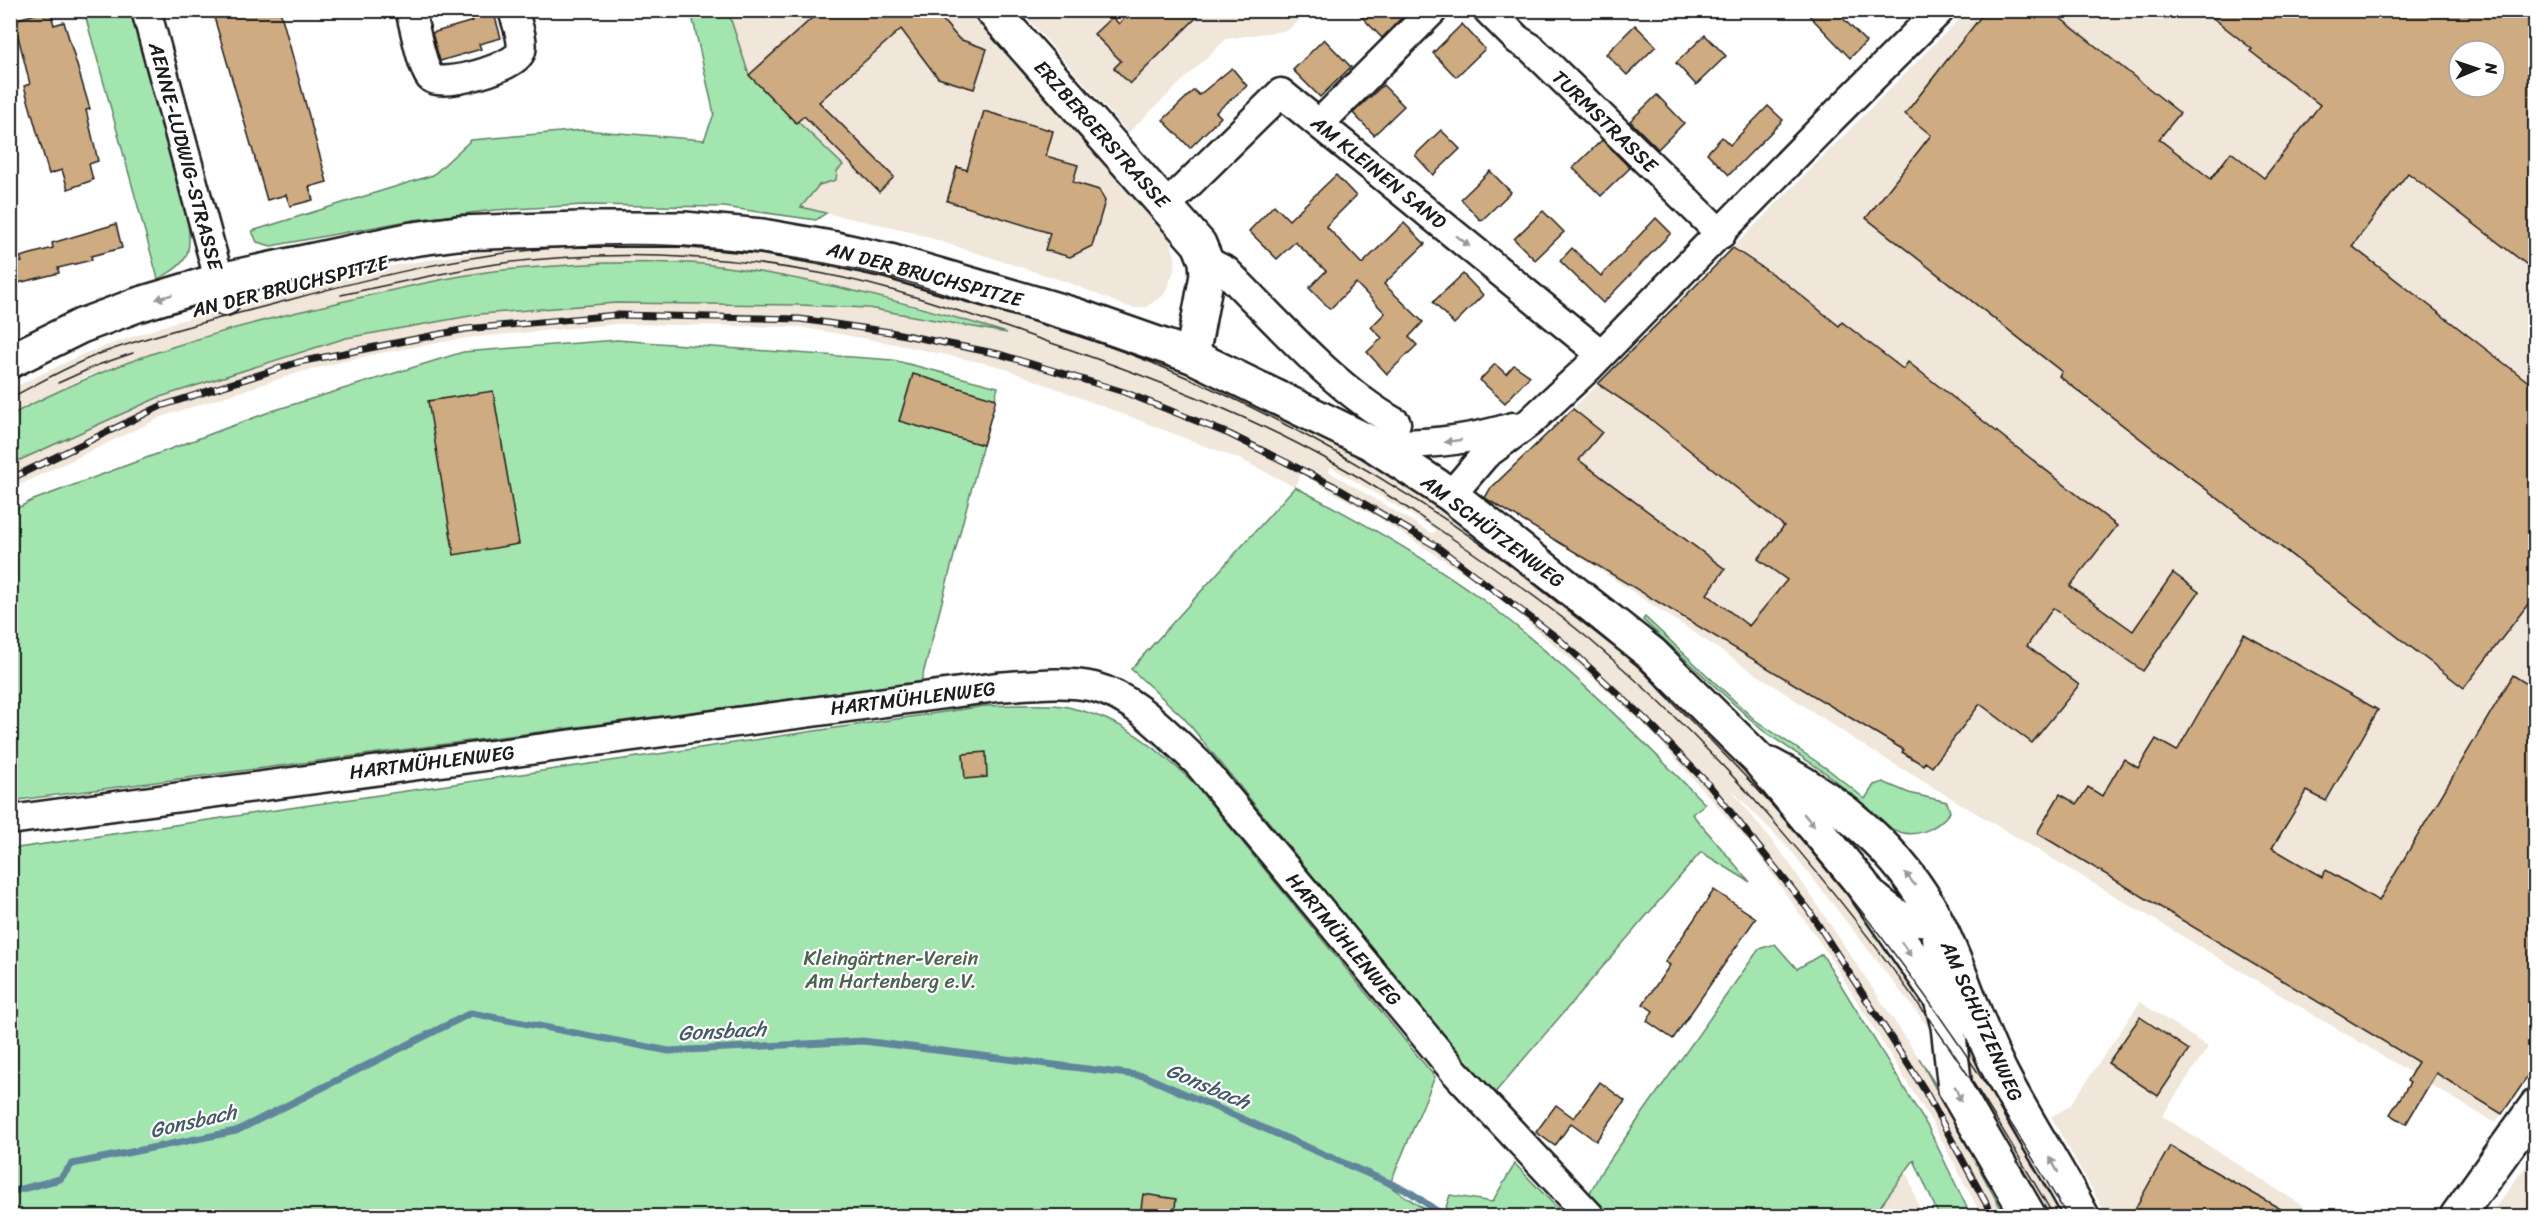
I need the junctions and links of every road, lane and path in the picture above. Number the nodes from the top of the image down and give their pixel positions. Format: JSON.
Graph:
{"nodes":[{"id":1,"x":146,"y":10,"type":"edge"},
{"id":2,"x":410,"y":10,"type":"edge"},
{"id":3,"x":513,"y":10,"type":"edge"},
{"id":4,"x":992,"y":10,"type":"edge"},
{"id":5,"x":1433,"y":10,"type":"edge"},
{"id":6,"x":1488,"y":10,"type":"edge"},
{"id":7,"x":1940,"y":10,"type":"edge"},
{"id":8,"x":1320,"y":123,"type":"junction"},
{"id":9,"x":1166,"y":206,"type":"junction"},
{"id":10,"x":1721,"y":234,"type":"junction"},
{"id":11,"x":1206,"y":261,"type":"junction"},
{"id":12,"x":223,"y":290,"type":"junction"},
{"id":13,"x":1601,"y":354,"type":"junction"},
{"id":14,"x":1192,"y":356,"type":"junction"},
{"id":15,"x":10,"y":361,"type":"edge"},
{"id":16,"x":10,"y":382,"type":"edge"},
{"id":17,"x":1530,"y":422,"type":"junction"},
{"id":18,"x":1396,"y":423,"type":"dead end"},
{"id":19,"x":1371,"y":443,"type":"junction"},
{"id":20,"x":1450,"y":495,"type":"junction"},
{"id":21,"x":1758,"y":759,"type":"junction"},
{"id":22,"x":10,"y":820,"type":"edge"},
{"id":23,"x":1861,"y":883,"type":"junction"},
{"id":24,"x":1936,"y":920,"type":"junction"},
{"id":25,"x":1941,"y":999,"type":"junction"},
{"id":26,"x":2535,"y":1106,"type":"edge"},
{"id":27,"x":1590,"y":1216,"type":"edge"},
{"id":28,"x":2029,"y":1216,"type":"edge"},
{"id":29,"x":2082,"y":1216,"type":"edge"},
{"id":30,"x":2457,"y":1216,"type":"edge"}],
"edges":[{"from":1,"to":12,"type":"street","name":"AENNE-LUDWIG-STRASSE"},
{"from":2,"to":3,"type":"street"},
{"from":4,"to":9,"type":"main road","name":"ERZBERGERSTRASSE"},
{"from":5,"to":8,"type":"street"},
{"from":6,"to":10,"type":"street","name":"TURMSTRASSE"},
{"from":7,"to":10,"type":"street"},
{"from":8,"to":9,"type":"street","name":"AM KLEINEN SAND"},
{"from":8,"to":13,"type":"street","name":"AM KLEINEN SAND","one_way":true},
{"from":9,"to":11,"type":"main road","name":"ERZBERGERSTRASSE"},
{"from":10,"to":13,"type":"street"},
{"from":11,"to":14,"type":"main road"},
{"from":11,"to":18,"type":"street","name":"ERZBERGERSTRASSE"},
{"from":12,"to":14,"type":"main road","name":"AN DER BRUCHSPITZE"},
{"from":12,"to":15,"type":"main road","name":"AN DER BRUCHSPITZE","one_way":true},
{"from":12,"to":16,"type":"main road","name":"AN DER BRUCHSPITZE"},
{"from":13,"to":17,"type":"street"},
{"from":14,"to":19,"type":"main road","name":"AM SCHÜTZENWEG"},
{"from":17,"to":19,"type":"street","one_way":true},
{"from":17,"to":20,"type":"street"},
{"from":19,"to":20,"type":"main road","name":"AM SCHÜTZENWEG"},
{"from":20,"to":21,"type":"main road","name":"AM SCHÜTZENWEG"},
{"from":21,"to":23,"type":"main road","name":"AM SCHÜTZENWEG","one_way":true},
{"from":24,"to":21,"type":"main road","name":"AM SCHÜTZENWEG","one_way":true},
{"from":22,"to":27,"type":"street","name":"HARTMÜHLENWEG"},
{"from":23,"to":24,"type":"street","name":"AM SCHÜTZENWEG"},
{"from":23,"to":25,"type":"main road","name":"AM SCHÜTZENWEG","one_way":true},
{"from":24,"to":25,"type":"street","name":"AM SCHÜTZENWEG"},
{"from":29,"to":24,"type":"main road","name":"AM SCHÜTZENWEG","one_way":true},
{"from":25,"to":28,"type":"main road","name":"AM SCHÜTZENWEG","one_way":true},
{"from":26,"to":30,"type":"main road"}]}
